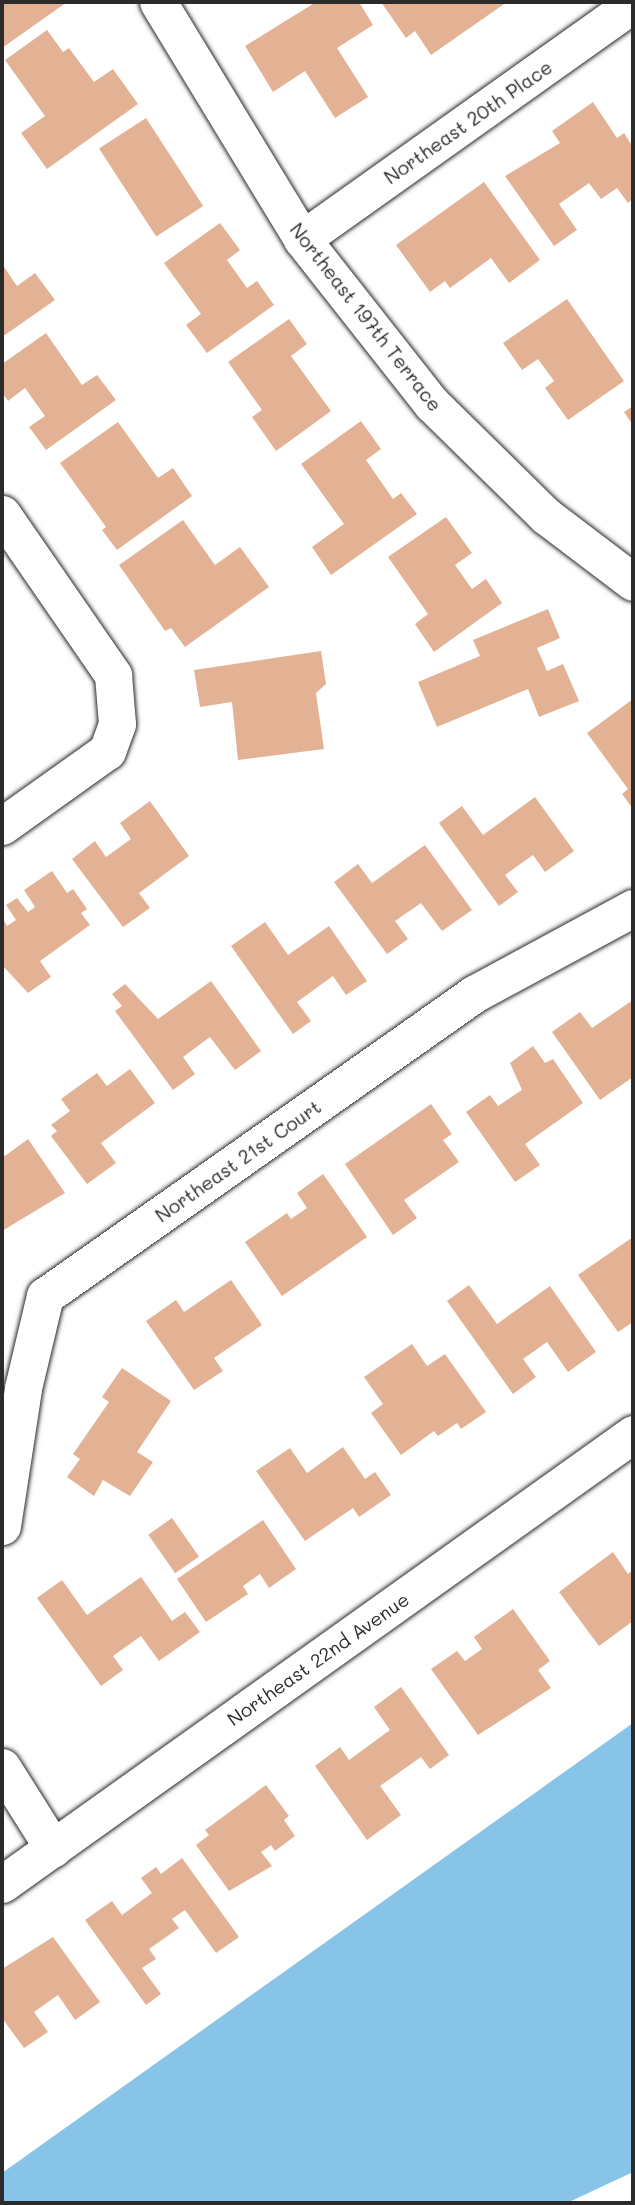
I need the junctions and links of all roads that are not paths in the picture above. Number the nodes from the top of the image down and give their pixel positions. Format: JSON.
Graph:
{"nodes":[{"id":1,"x":158,"y":2,"type":"edge"},
{"id":2,"x":633,"y":4,"type":"edge"},
{"id":3,"x":302,"y":239,"type":"junction"},
{"id":4,"x":2,"y":514,"type":"edge"},
{"id":5,"x":633,"y":582,"type":"edge"},
{"id":6,"x":2,"y":826,"type":"edge"},
{"id":7,"x":633,"y":908,"type":"edge"},
{"id":8,"x":633,"y":1434,"type":"edge"},
{"id":9,"x":2,"y":1526,"type":"edge"},
{"id":10,"x":2,"y":1767,"type":"edge"},
{"id":11,"x":53,"y":1848,"type":"junction"},
{"id":12,"x":2,"y":1884,"type":"edge"}],
"edges":[{"from":1,"to":3,"type":"street","name":"Northeast 197th Terrace"},
{"from":2,"to":3,"type":"street","name":"Northeast 20th Place"},
{"from":3,"to":5,"type":"street","name":"Northeast 197th Terrace"},
{"from":4,"to":6,"type":"street"},
{"from":7,"to":9,"type":"street","name":"Northeast 21st Court"},
{"from":8,"to":11,"type":"street","name":"Northeast 22nd Avenue"},
{"from":10,"to":11,"type":"street"},
{"from":11,"to":12,"type":"street","name":"Northeast 22nd Avenue"}]}
